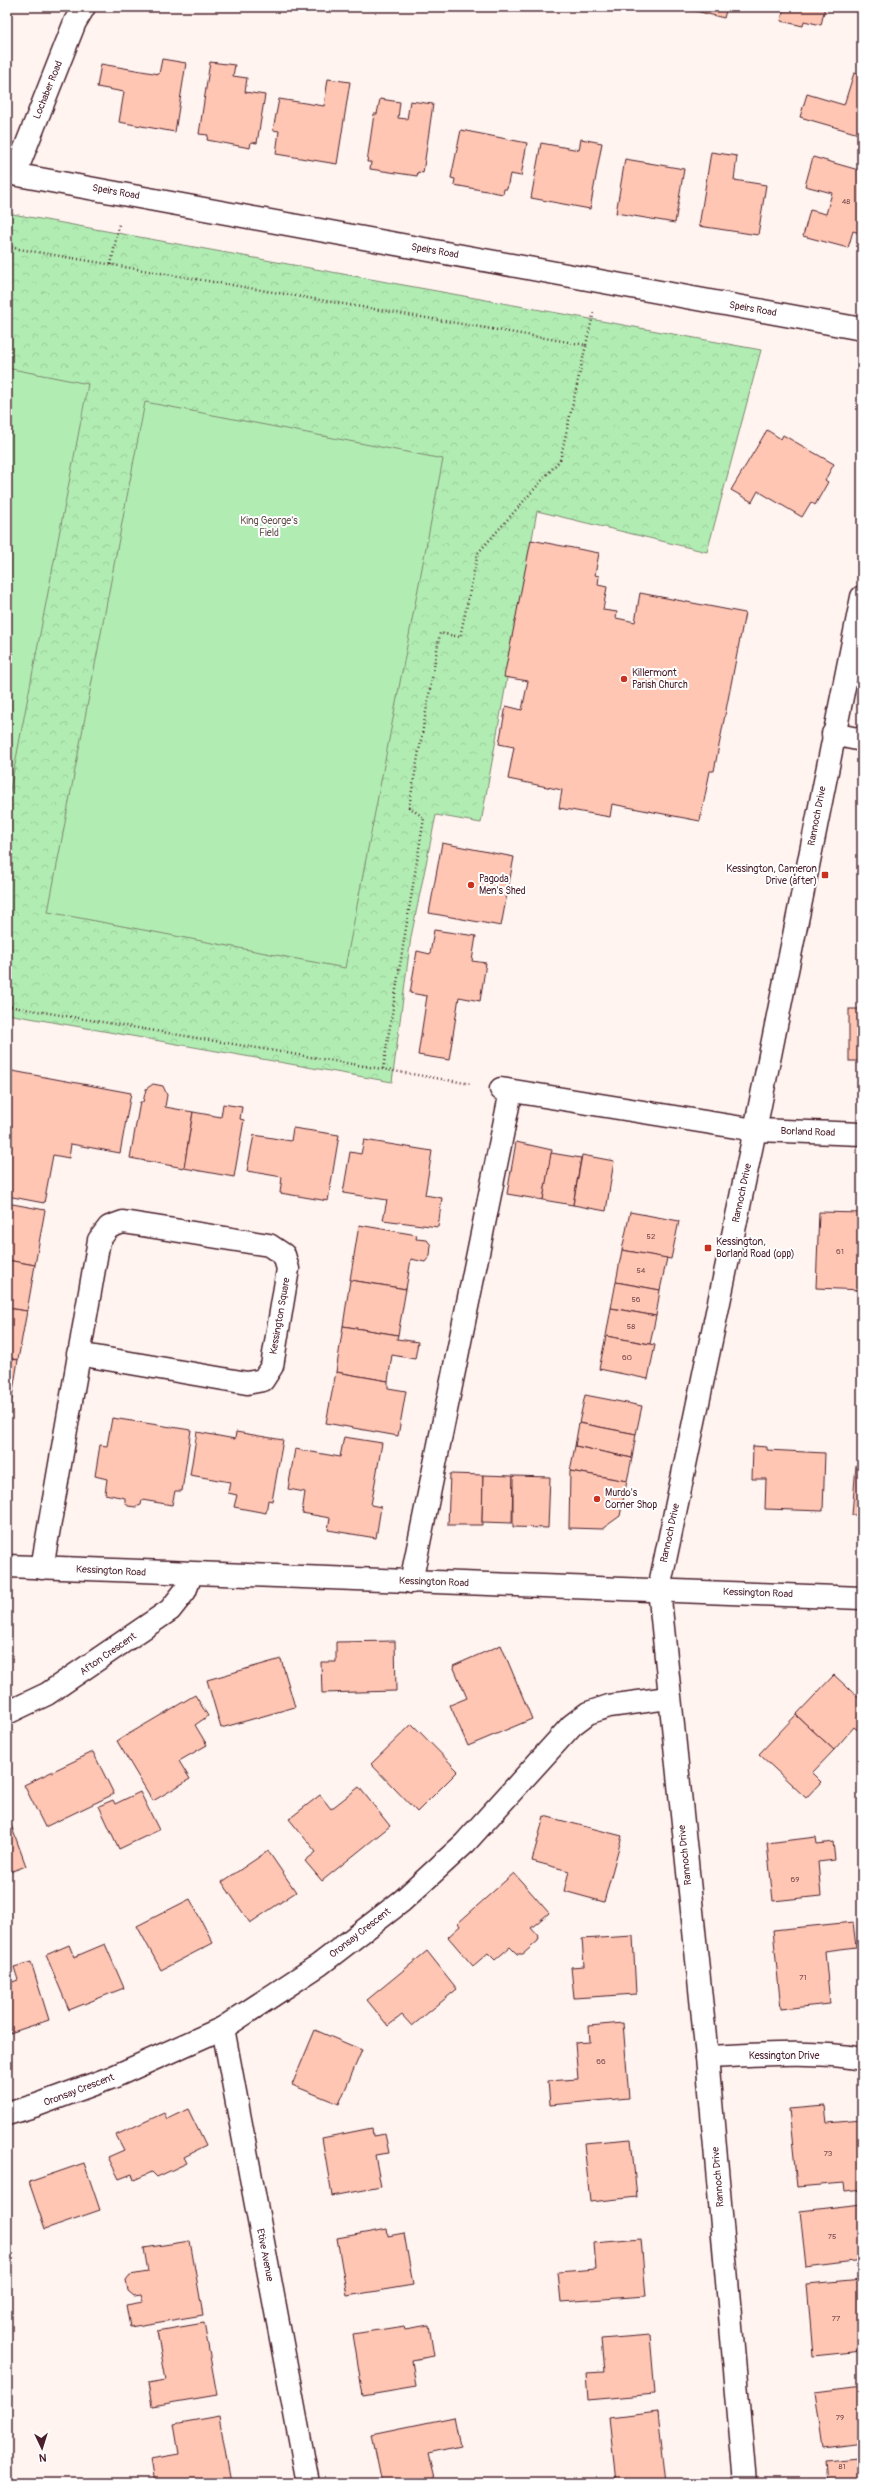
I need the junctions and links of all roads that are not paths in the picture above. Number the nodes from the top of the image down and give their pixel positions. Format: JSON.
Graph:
{"nodes":[{"id":1,"x":84,"y":7,"type":"edge"},
{"id":2,"x":11,"y":173,"type":"edge"},
{"id":3,"x":862,"y":329,"type":"edge"},
{"id":4,"x":862,"y":597,"type":"edge"},
{"id":5,"x":833,"y":734,"type":"junction"},
{"id":6,"x":862,"y":740,"type":"edge"},
{"id":7,"x":755,"y":1130,"type":"junction"},
{"id":8,"x":862,"y":1134,"type":"edge"},
{"id":9,"x":78,"y":1354,"type":"junction"},
{"id":10,"x":7,"y":1566,"type":"edge"},
{"id":11,"x":42,"y":1568,"type":"junction"},
{"id":12,"x":191,"y":1575,"type":"junction"},
{"id":13,"x":411,"y":1582,"type":"junction"},
{"id":14,"x":658,"y":1589,"type":"junction"},
{"id":15,"x":862,"y":1598,"type":"edge"},
{"id":16,"x":668,"y":1698,"type":"junction"},
{"id":17,"x":7,"y":1714,"type":"edge"},
{"id":18,"x":223,"y":2028,"type":"junction"},
{"id":19,"x":707,"y":2057,"type":"junction"},
{"id":20,"x":862,"y":2059,"type":"edge"},
{"id":21,"x":7,"y":2114,"type":"edge"},
{"id":22,"x":308,"y":2483,"type":"edge"},
{"id":23,"x":745,"y":2483,"type":"edge"}],
"edges":[{"from":1,"to":2,"type":"street","name":"Lochaber Road"},
{"from":2,"to":3,"type":"street","name":"Speirs Road"},
{"from":4,"to":5,"type":"street","name":"Rannoch Drive"},
{"from":5,"to":6,"type":"street"},
{"from":5,"to":7,"type":"street","name":"Rannoch Drive"},
{"from":7,"to":8,"type":"street","name":"Borland Road"},
{"from":7,"to":13,"type":"street","name":"Borland Road"},
{"from":7,"to":14,"type":"street","name":"Rannoch Drive"},
{"from":9,"to":9,"type":"street","name":"Kessington Square"},
{"from":9,"to":11,"type":"street","name":"Kessington Square"},
{"from":10,"to":11,"type":"street","name":"Kessington Road"},
{"from":11,"to":12,"type":"street","name":"Kessington Road"},
{"from":12,"to":13,"type":"street","name":"Kessington Road"},
{"from":12,"to":17,"type":"street","name":"Afton Crescent"},
{"from":13,"to":14,"type":"street","name":"Kessington Road"},
{"from":14,"to":15,"type":"street","name":"Kessington Road"},
{"from":14,"to":16,"type":"street","name":"Rannoch Drive"},
{"from":16,"to":18,"type":"street","name":"Oronsay Crescent"},
{"from":16,"to":19,"type":"street","name":"Rannoch Drive"},
{"from":18,"to":21,"type":"street","name":"Oronsay Crescent"},
{"from":18,"to":22,"type":"street","name":"Etive Avenue"},
{"from":19,"to":20,"type":"street","name":"Kessington Drive"},
{"from":19,"to":23,"type":"street","name":"Rannoch Drive"}]}
